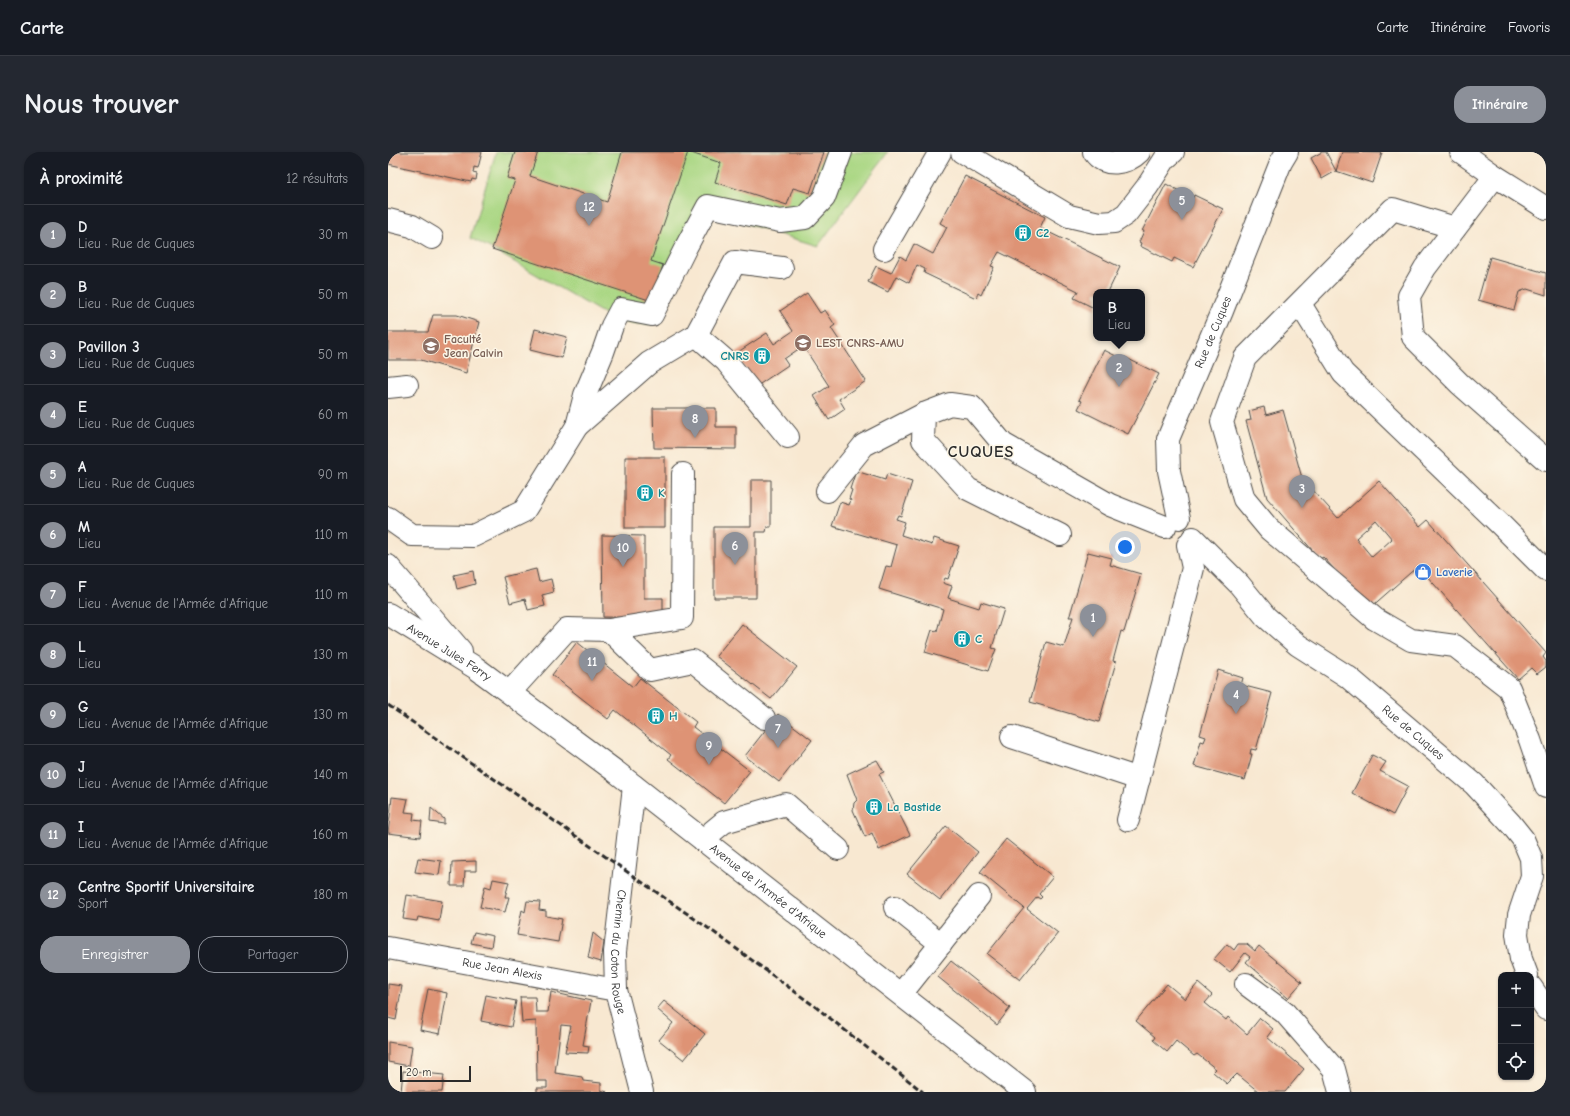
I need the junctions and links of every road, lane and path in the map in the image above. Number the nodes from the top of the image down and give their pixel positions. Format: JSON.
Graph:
{"nodes":[{"id":1,"x":841,"y":152,"type":"edge"},
{"id":2,"x":940,"y":152,"type":"edge"},
{"id":3,"x":962,"y":152,"type":"edge"},
{"id":4,"x":1094,"y":152,"type":"edge"},
{"id":5,"x":1139,"y":152,"type":"edge"},
{"id":6,"x":1173,"y":152,"type":"edge"},
{"id":7,"x":1287,"y":152,"type":"edge"},
{"id":8,"x":1461,"y":152,"type":"edge"},
{"id":9,"x":1495,"y":176,"type":"junction"},
{"id":10,"x":1546,"y":208,"type":"edge"},
{"id":11,"x":388,"y":220,"type":"edge"},
{"id":12,"x":1455,"y":228,"type":"junction"},
{"id":13,"x":432,"y":238,"type":"dead end"},
{"id":14,"x":884,"y":249,"type":"dead end"},
{"id":15,"x":782,"y":268,"type":"dead end"},
{"id":16,"x":1300,"y":304,"type":"junction"},
{"id":17,"x":696,"y":335,"type":"junction"},
{"id":18,"x":924,"y":414,"type":"junction"},
{"id":19,"x":576,"y":426,"type":"junction"},
{"id":20,"x":788,"y":437,"type":"dead end"},
{"id":21,"x":1546,"y":460,"type":"edge"},
{"id":22,"x":683,"y":474,"type":"dead end"},
{"id":23,"x":827,"y":491,"type":"dead end"},
{"id":24,"x":388,"y":518,"type":"edge"},
{"id":25,"x":1172,"y":522,"type":"junction"},
{"id":26,"x":1060,"y":535,"type":"dead end"},
{"id":27,"x":1191,"y":541,"type":"junction"},
{"id":28,"x":388,"y":566,"type":"edge"},
{"id":29,"x":1546,"y":570,"type":"edge"},
{"id":30,"x":388,"y":614,"type":"edge"},
{"id":31,"x":609,"y":630,"type":"junction"},
{"id":32,"x":476,"y":668,"type":"junction"},
{"id":33,"x":510,"y":692,"type":"junction"},
{"id":34,"x":764,"y":718,"type":"dead end"},
{"id":35,"x":1012,"y":737,"type":"dead end"},
{"id":36,"x":1139,"y":778,"type":"junction"},
{"id":37,"x":634,"y":786,"type":"junction"},
{"id":38,"x":1546,"y":787,"type":"edge"},
{"id":39,"x":1128,"y":820,"type":"dead end"},
{"id":40,"x":704,"y":841,"type":"junction"},
{"id":41,"x":838,"y":849,"type":"dead end"},
{"id":42,"x":979,"y":896,"type":"dead end"},
{"id":43,"x":895,"y":907,"type":"dead end"},
{"id":44,"x":941,"y":944,"type":"junction"},
{"id":45,"x":388,"y":948,"type":"edge"},
{"id":46,"x":1526,"y":972,"type":"edge"},
{"id":47,"x":1246,"y":984,"type":"dead end"},
{"id":48,"x":616,"y":990,"type":"junction"},
{"id":49,"x":1534,"y":991,"type":"edge"},
{"id":50,"x":901,"y":994,"type":"junction"},
{"id":51,"x":1546,"y":1009,"type":"edge"},
{"id":52,"x":642,"y":1092,"type":"edge"},
{"id":53,"x":1025,"y":1092,"type":"edge"},
{"id":54,"x":1340,"y":1092,"type":"edge"}],
"edges":[{"from":1,"to":19,"type":"street"},
{"from":2,"to":14,"type":"street"},
{"from":3,"to":6,"type":"street"},
{"from":4,"to":5,"type":"street"},
{"from":7,"to":25,"type":"street","name":"Rue de Cuques"},
{"from":8,"to":9,"type":"street"},
{"from":9,"to":10,"type":"street"},
{"from":9,"to":12,"type":"street"},
{"from":11,"to":13,"type":"street"},
{"from":12,"to":16,"type":"street"},
{"from":12,"to":21,"type":"street"},
{"from":15,"to":17,"type":"street"},
{"from":16,"to":29,"type":"street"},
{"from":16,"to":38,"type":"street"},
{"from":17,"to":19,"type":"street"},
{"from":17,"to":20,"type":"street"},
{"from":18,"to":23,"type":"street"},
{"from":18,"to":25,"type":"street"},
{"from":18,"to":26,"type":"street"},
{"from":19,"to":24,"type":"street"},
{"from":22,"to":31,"type":"street"},
{"from":25,"to":27,"type":"street"},
{"from":27,"to":36,"type":"street"},
{"from":27,"to":46,"type":"street","name":"Rue de Cuques"},
{"from":28,"to":32,"type":"street"},
{"from":30,"to":32,"type":"street","name":"Avenue Jules Ferry"},
{"from":31,"to":33,"type":"street"},
{"from":31,"to":34,"type":"street"},
{"from":32,"to":33,"type":"street","name":"Avenue Jules Ferry"},
{"from":33,"to":37,"type":"street","name":"Avenue de l'Armée d'Afrique"},
{"from":35,"to":36,"type":"street"},
{"from":36,"to":39,"type":"street"},
{"from":37,"to":40,"type":"street","name":"Avenue de l'Armée d'Afrique"},
{"from":37,"to":48,"type":"street","name":"Chemin du Coton Rouge"},
{"from":40,"to":41,"type":"street"},
{"from":40,"to":50,"type":"street","name":"Avenue de l'Armée d'Afrique"},
{"from":42,"to":44,"type":"street"},
{"from":43,"to":44,"type":"street"},
{"from":44,"to":50,"type":"street"},
{"from":45,"to":48,"type":"street","name":"Rue Jean Alexis"},
{"from":47,"to":54,"type":"street"},
{"from":48,"to":52,"type":"street","name":"Chemin du Coton Rouge"},
{"from":49,"to":51,"type":"street"},
{"from":50,"to":53,"type":"street","name":"Avenue de l'Armée d'Afrique"}]}
